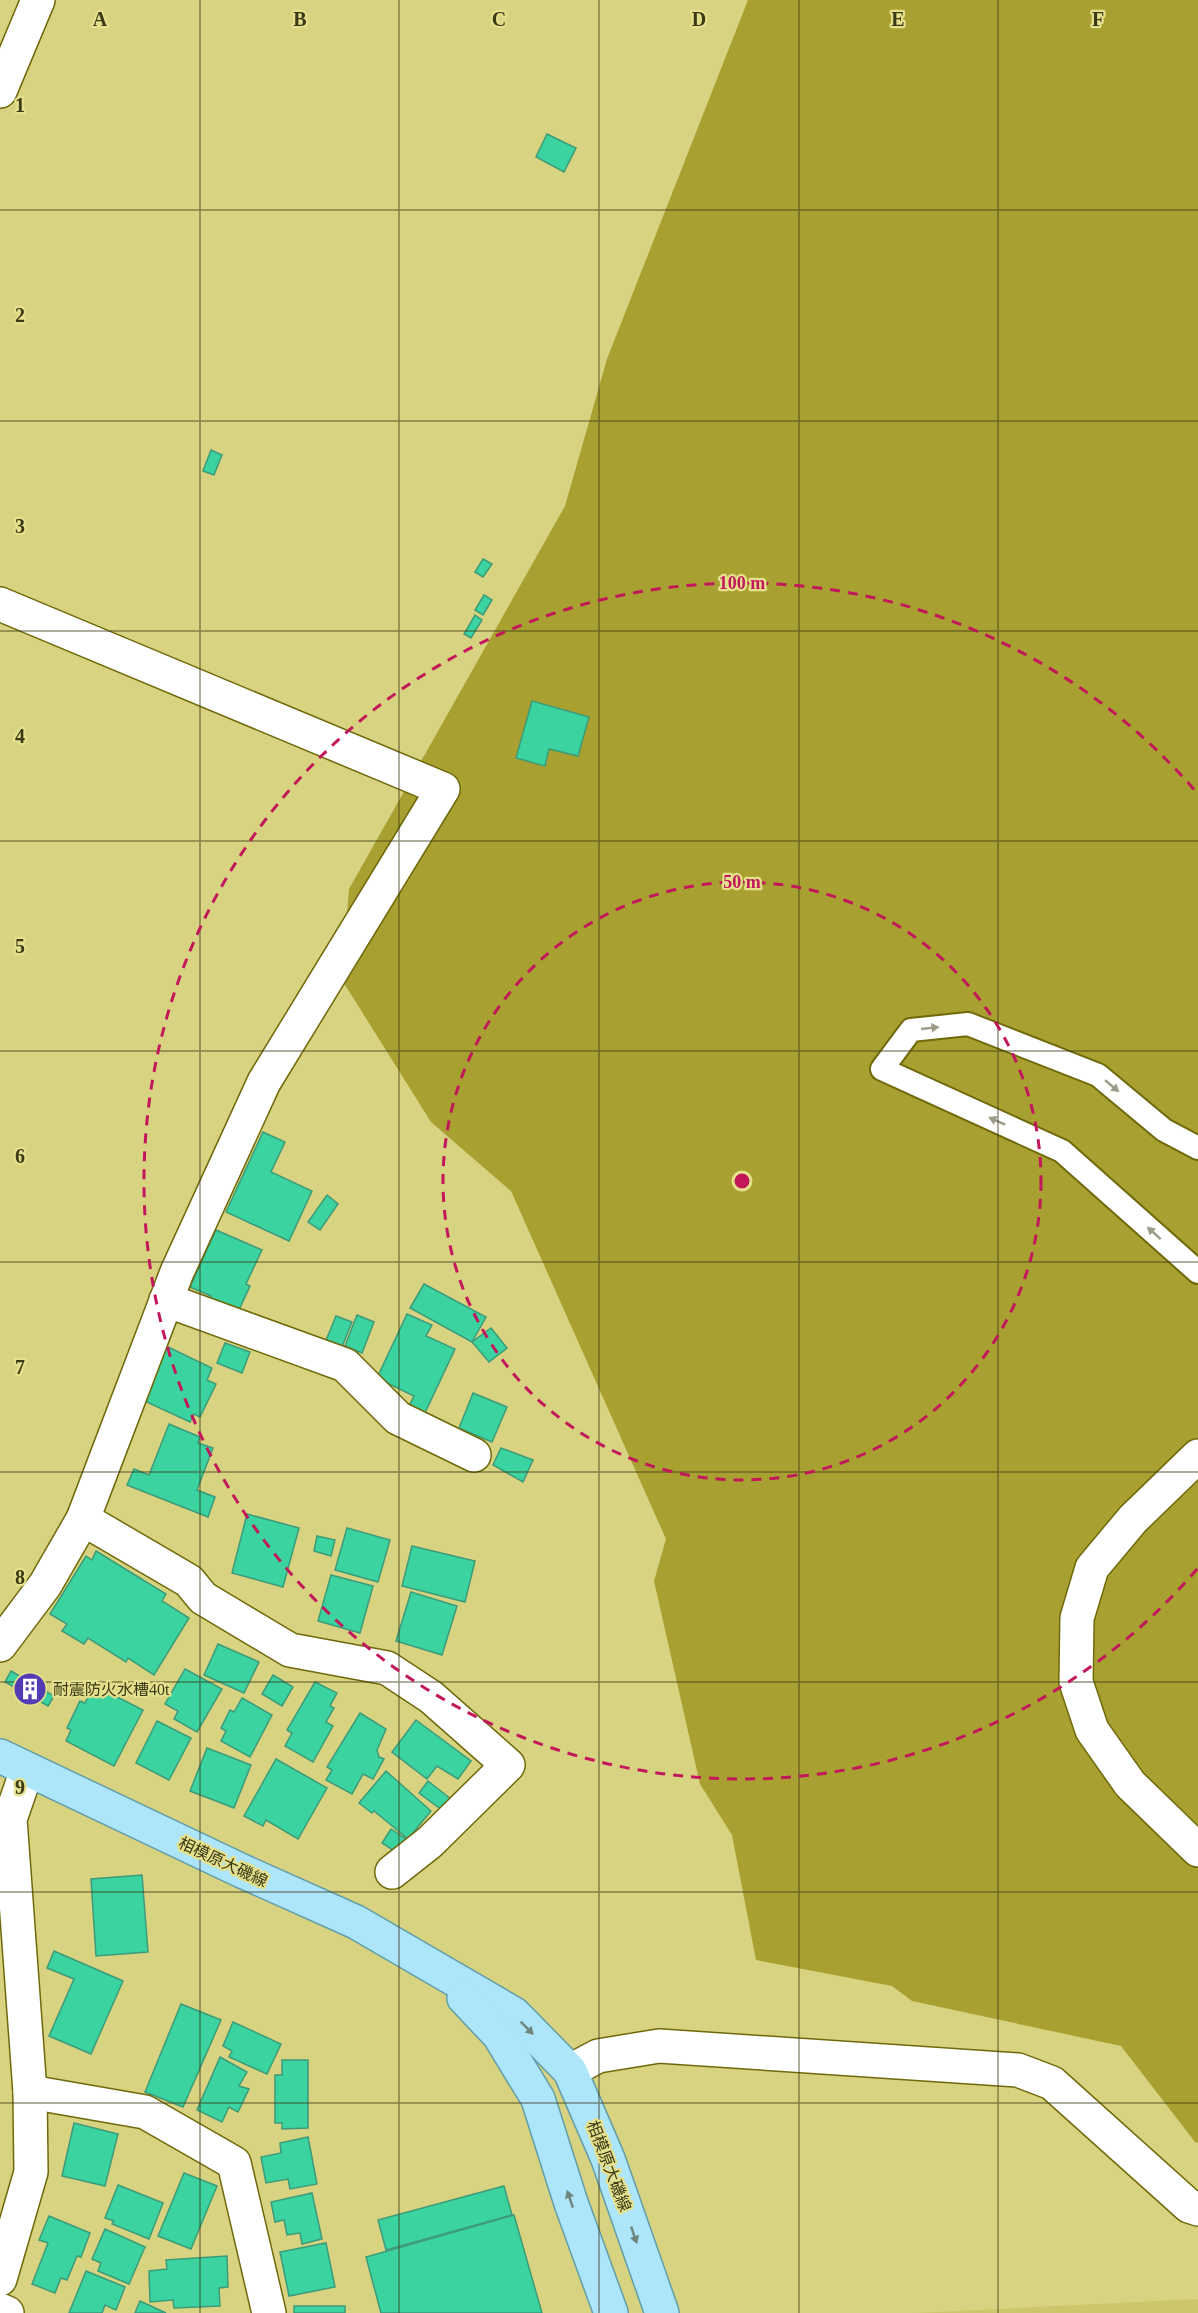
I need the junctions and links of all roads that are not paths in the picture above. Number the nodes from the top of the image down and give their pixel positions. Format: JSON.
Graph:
{"nodes":[{"id":1,"x":38,"y":0,"type":"edge"},
{"id":2,"x":0,"y":91,"type":"edge"},
{"id":3,"x":0,"y":604,"type":"edge"},
{"id":4,"x":1198,"y":1148,"type":"edge"},
{"id":5,"x":1198,"y":1272,"type":"edge"},
{"id":6,"x":166,"y":1300,"type":"junction"},
{"id":7,"x":457,"y":1452,"type":"dead end"},
{"id":8,"x":1198,"y":1456,"type":"edge"},
{"id":9,"x":83,"y":1519,"type":"junction"},
{"id":10,"x":0,"y":1645,"type":"edge"},
{"id":11,"x":14,"y":1763,"type":"edge"},
{"id":12,"x":1198,"y":1850,"type":"edge"},
{"id":13,"x":392,"y":1872,"type":"dead end"},
{"id":14,"x":442,"y":1974,"type":"junction"},
{"id":15,"x":570,"y":2071,"type":"junction"},
{"id":16,"x":30,"y":2092,"type":"junction"},
{"id":17,"x":1198,"y":2209,"type":"edge"},
{"id":18,"x":0,"y":2279,"type":"edge"},
{"id":19,"x":0,"y":2310,"type":"edge"},
{"id":20,"x":7,"y":2313,"type":"edge"},
{"id":21,"x":269,"y":2313,"type":"edge"},
{"id":22,"x":611,"y":2313,"type":"edge"},
{"id":23,"x":662,"y":2313,"type":"edge"}],
"edges":[{"from":1,"to":2,"type":"street"},
{"from":3,"to":6,"type":"street"},
{"from":5,"to":4,"type":"lane","one_way":true},
{"from":6,"to":7,"type":"street"},
{"from":6,"to":9,"type":"street"},
{"from":8,"to":12,"type":"street"},
{"from":9,"to":10,"type":"street"},
{"from":9,"to":13,"type":"street"},
{"from":11,"to":14,"type":"main road","name":"相模原大磯線"},
{"from":11,"to":16,"type":"street"},
{"from":14,"to":15,"type":"main road","name":"相模原大磯線","one_way":true},
{"from":22,"to":14,"type":"main road","name":"相模原大磯線","one_way":true},
{"from":15,"to":17,"type":"street"},
{"from":15,"to":23,"type":"main road","name":"相模原大磯線","one_way":true},
{"from":16,"to":18,"type":"street"},
{"from":16,"to":21,"type":"street"},
{"from":19,"to":20,"type":"street"}]}
